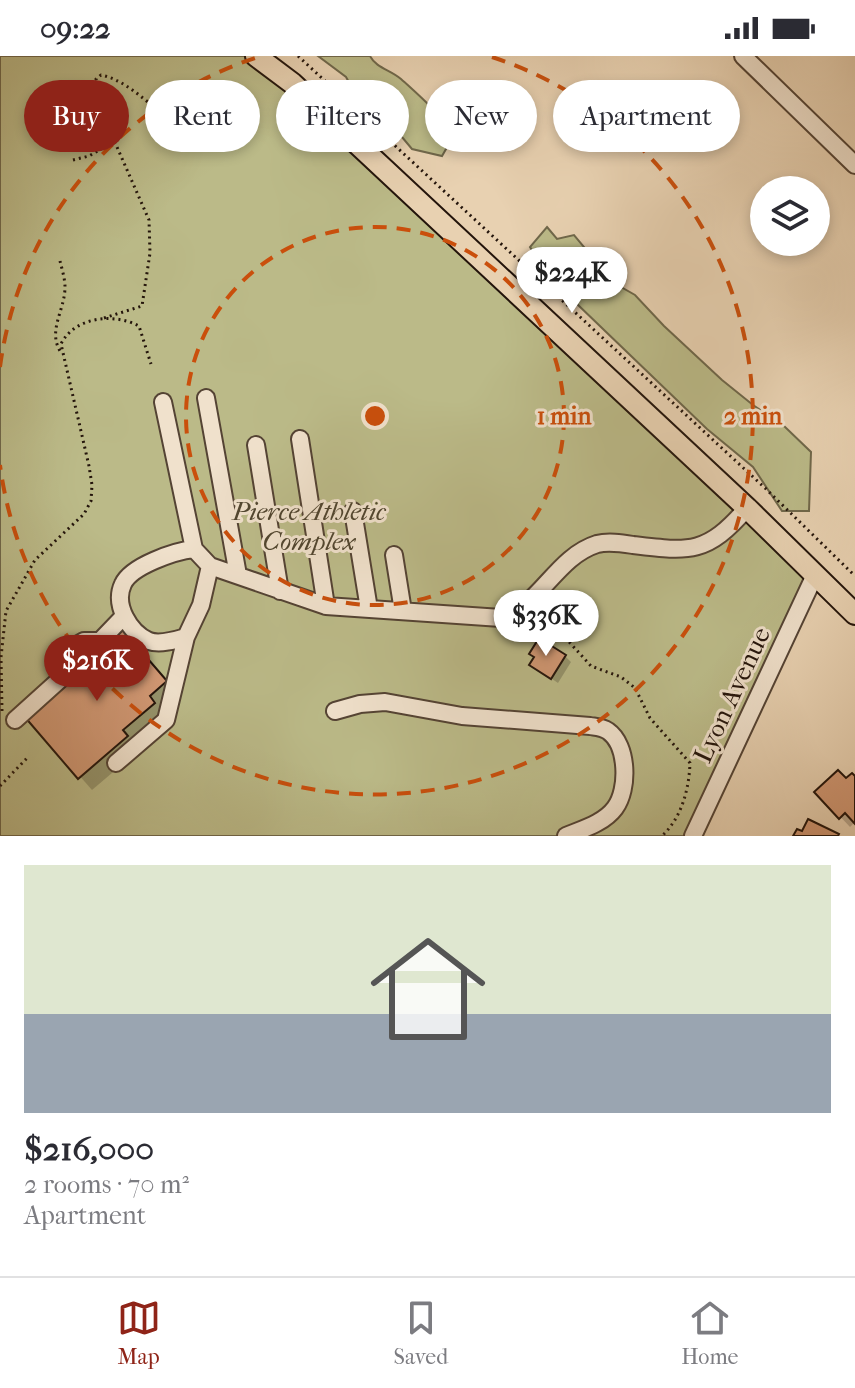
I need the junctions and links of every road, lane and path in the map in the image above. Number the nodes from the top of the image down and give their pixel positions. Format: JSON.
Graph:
{"nodes":[{"id":1,"x":256,"y":56,"type":"edge"},
{"id":2,"x":298,"y":56,"type":"edge"},
{"id":3,"x":743,"y":56,"type":"edge"},
{"id":4,"x":96,"y":80,"type":"edge"},
{"id":5,"x":114,"y":80,"type":"edge"},
{"id":6,"x":129,"y":87,"type":"edge"},
{"id":7,"x":145,"y":100,"type":"edge"},
{"id":8,"x":96,"y":152,"type":"edge"},
{"id":9,"x":120,"y":152,"type":"edge"},
{"id":10,"x":73,"y":160,"type":"dead end"},
{"id":11,"x":855,"y":165,"type":"edge"},
{"id":12,"x":60,"y":261,"type":"dead end"},
{"id":13,"x":101,"y":319,"type":"junction"},
{"id":14,"x":64,"y":357,"type":"junction"},
{"id":15,"x":151,"y":364,"type":"dead end"},
{"id":16,"x":206,"y":398,"type":"dead end"},
{"id":17,"x":163,"y":402,"type":"dead end"},
{"id":18,"x":300,"y":439,"type":"dead end"},
{"id":19,"x":256,"y":445,"type":"dead end"},
{"id":20,"x":747,"y":508,"type":"junction"},
{"id":21,"x":353,"y":511,"type":"dead end"},
{"id":22,"x":194,"y":549,"type":"junction"},
{"id":23,"x":394,"y":555,"type":"dead end"},
{"id":24,"x":210,"y":566,"type":"junction"},
{"id":25,"x":238,"y":575,"type":"junction"},
{"id":26,"x":815,"y":575,"type":"junction"},
{"id":27,"x":855,"y":576,"type":"edge"},
{"id":28,"x":280,"y":591,"type":"junction"},
{"id":29,"x":525,"y":605,"type":"junction"},
{"id":30,"x":326,"y":606,"type":"junction"},
{"id":31,"x":369,"y":609,"type":"junction"},
{"id":32,"x":403,"y":611,"type":"junction"},
{"id":33,"x":855,"y":614,"type":"edge"},
{"id":34,"x":124,"y":616,"type":"junction"},
{"id":35,"x":186,"y":637,"type":"junction"},
{"id":36,"x":335,"y":711,"type":"dead end"},
{"id":37,"x":8,"y":716,"type":"joint"},
{"id":38,"x":29,"y":756,"type":"dead end"},
{"id":39,"x":116,"y":763,"type":"dead end"},
{"id":40,"x":0,"y":786,"type":"edge"},
{"id":41,"x":566,"y":836,"type":"edge"},
{"id":42,"x":662,"y":836,"type":"edge"},
{"id":43,"x":693,"y":836,"type":"edge"}],
"edges":[{"from":1,"to":20,"type":"main road"},
{"from":2,"to":27,"type":"path"},
{"from":3,"to":11,"type":"street"},
{"from":4,"to":5,"type":"path"},
{"from":6,"to":7,"type":"path"},
{"from":8,"to":10,"type":"path"},
{"from":9,"to":13,"type":"path"},
{"from":12,"to":14,"type":"path"},
{"from":13,"to":14,"type":"path"},
{"from":13,"to":15,"type":"path"},
{"from":14,"to":37,"type":"path"},
{"from":16,"to":25,"type":"street"},
{"from":17,"to":22,"type":"street"},
{"from":18,"to":30,"type":"street"},
{"from":19,"to":28,"type":"street"},
{"from":20,"to":26,"type":"main road"},
{"from":20,"to":29,"type":"street"},
{"from":21,"to":31,"type":"street"},
{"from":22,"to":24,"type":"street"},
{"from":22,"to":34,"type":"street"},
{"from":23,"to":32,"type":"street"},
{"from":24,"to":25,"type":"street"},
{"from":24,"to":35,"type":"street"},
{"from":25,"to":28,"type":"street"},
{"from":26,"to":33,"type":"main road"},
{"from":26,"to":43,"type":"street","name":"Lyon Avenue"},
{"from":28,"to":30,"type":"street"},
{"from":29,"to":32,"type":"street"},
{"from":29,"to":42,"type":"path"},
{"from":30,"to":31,"type":"street"},
{"from":31,"to":32,"type":"street"},
{"from":34,"to":35,"type":"street"},
{"from":34,"to":37,"type":"street"},
{"from":35,"to":39,"type":"street"},
{"from":36,"to":41,"type":"street"},
{"from":38,"to":40,"type":"path"}]}
